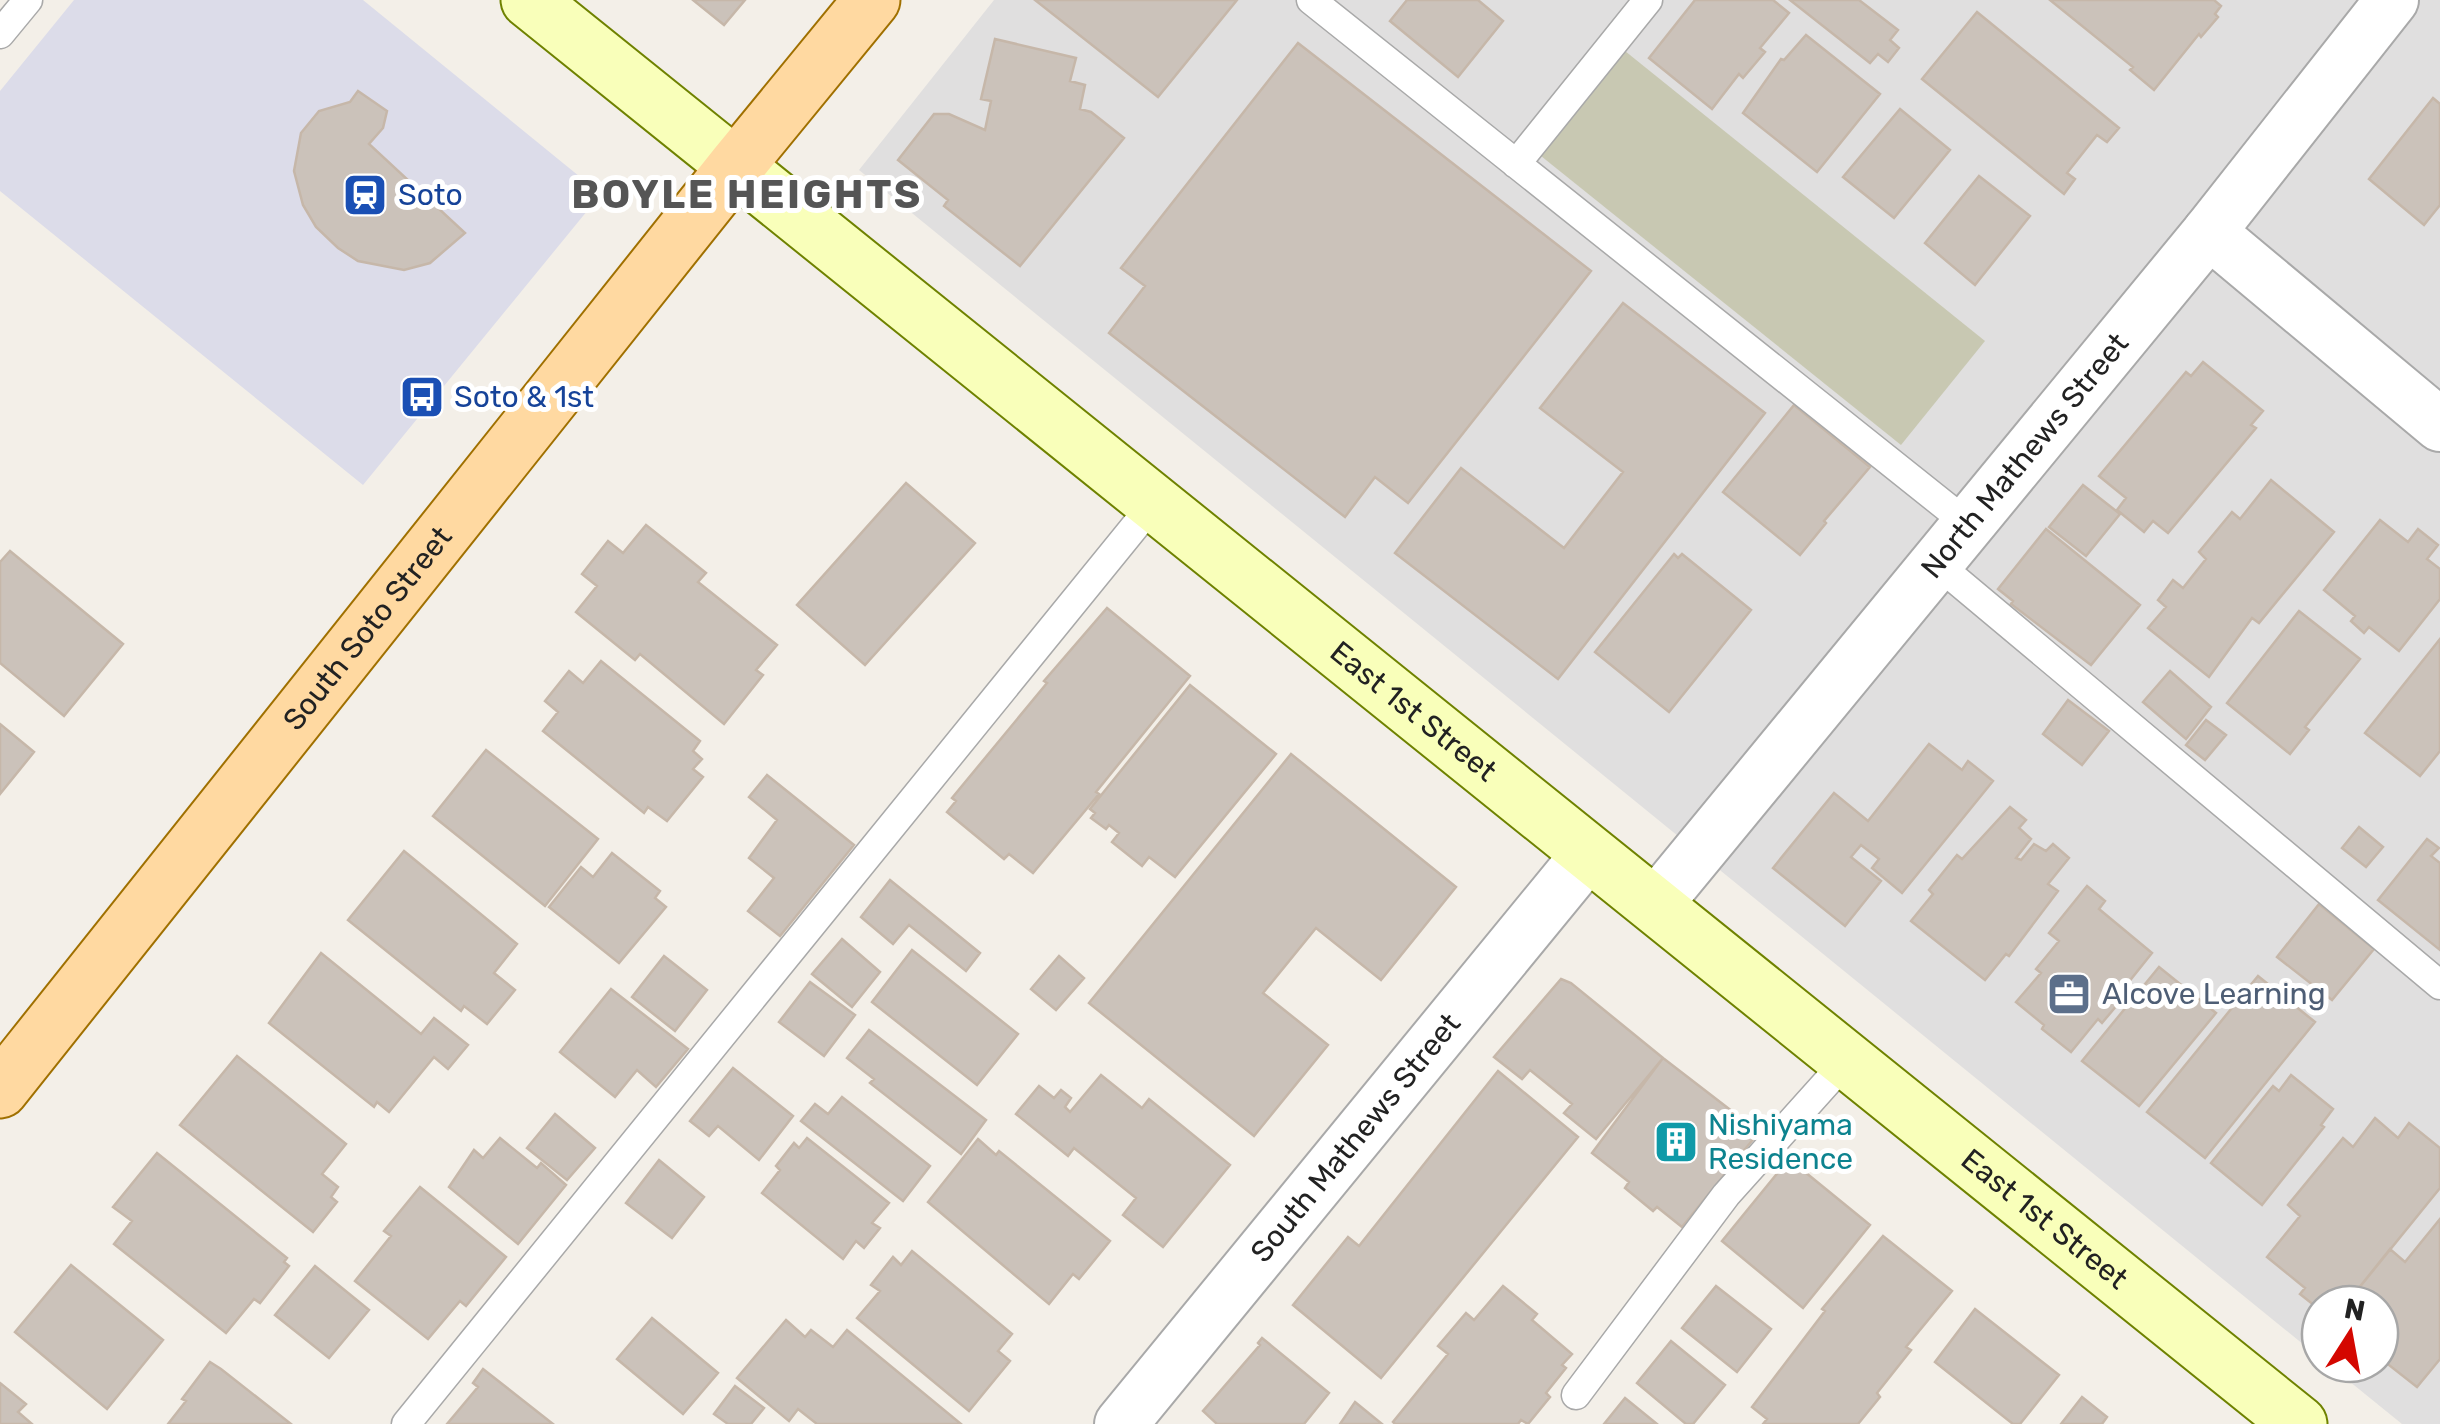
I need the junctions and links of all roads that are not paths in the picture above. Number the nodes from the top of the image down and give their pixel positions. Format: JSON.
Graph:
{"nodes":[{"id":1,"x":28,"y":0,"type":"edge"},
{"id":2,"x":530,"y":0,"type":"edge"},
{"id":3,"x":872,"y":0,"type":"edge"},
{"id":4,"x":1311,"y":0,"type":"edge"},
{"id":5,"x":1648,"y":0,"type":"edge"},
{"id":6,"x":2392,"y":0,"type":"edge"},
{"id":7,"x":0,"y":34,"type":"edge"},
{"id":8,"x":1516,"y":164,"type":"junction"},
{"id":9,"x":736,"y":166,"type":"junction"},
{"id":10,"x":2209,"y":232,"type":"junction"},
{"id":11,"x":2440,"y":425,"type":"edge"},
{"id":12,"x":1154,"y":503,"type":"junction"},
{"id":13,"x":1952,"y":544,"type":"junction"},
{"id":14,"x":1589,"y":853,"type":"junction"},
{"id":15,"x":1655,"y":905,"type":"junction"},
{"id":16,"x":2440,"y":985,"type":"edge"},
{"id":17,"x":1846,"y":1060,"type":"junction"},
{"id":18,"x":0,"y":1090,"type":"edge"},
{"id":19,"x":1576,"y":1395,"type":"dead end"},
{"id":20,"x":406,"y":1424,"type":"edge"},
{"id":21,"x":1122,"y":1424,"type":"edge"},
{"id":22,"x":2299,"y":1424,"type":"edge"}],
"edges":[{"from":1,"to":7,"type":"lane"},
{"from":2,"to":9,"type":"street","name":"East 1st Street"},
{"from":3,"to":9,"type":"main road","name":"South Soto Street"},
{"from":4,"to":8,"type":"lane"},
{"from":5,"to":8,"type":"lane"},
{"from":6,"to":10,"type":"street","name":"North Mathews Street"},
{"from":8,"to":13,"type":"lane"},
{"from":9,"to":12,"type":"street","name":"East 1st Street"},
{"from":9,"to":18,"type":"main road","name":"South Soto Street"},
{"from":10,"to":11,"type":"street"},
{"from":10,"to":13,"type":"street","name":"North Mathews Street"},
{"from":12,"to":14,"type":"street","name":"East 1st Street"},
{"from":12,"to":20,"type":"lane"},
{"from":13,"to":15,"type":"street","name":"North Mathews Street"},
{"from":13,"to":16,"type":"lane"},
{"from":14,"to":15,"type":"street","name":"East 1st Street"},
{"from":14,"to":21,"type":"street","name":"South Mathews Street"},
{"from":15,"to":17,"type":"street","name":"East 1st Street"},
{"from":17,"to":19,"type":"lane"},
{"from":17,"to":22,"type":"street","name":"East 1st Street"}]}
